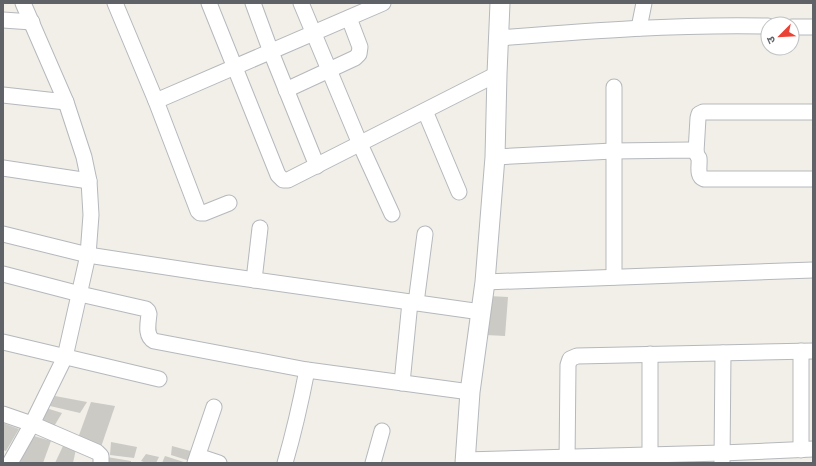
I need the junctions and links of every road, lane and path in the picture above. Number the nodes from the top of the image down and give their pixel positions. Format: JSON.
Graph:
{"nodes":[{"id":1,"x":23,"y":3,"type":"edge"},
{"id":2,"x":115,"y":3,"type":"edge"},
{"id":3,"x":209,"y":3,"type":"edge"},
{"id":4,"x":253,"y":3,"type":"edge"},
{"id":5,"x":301,"y":3,"type":"edge"},
{"id":6,"x":383,"y":3,"type":"edge"},
{"id":7,"x":500,"y":3,"type":"edge"},
{"id":8,"x":644,"y":3,"type":"edge"},
{"id":9,"x":349,"y":18,"type":"junction"},
{"id":10,"x":3,"y":20,"type":"edge"},
{"id":11,"x":32,"y":22,"type":"junction"},
{"id":12,"x":760,"y":26,"type":"edge"},
{"id":13,"x":800,"y":27,"type":"edge"},
{"id":14,"x":813,"y":27,"type":"edge"},
{"id":15,"x":639,"y":28,"type":"junction"},
{"id":16,"x":313,"y":33,"type":"junction"},
{"id":17,"x":499,"y":38,"type":"junction"},
{"id":18,"x":271,"y":52,"type":"junction"},
{"id":19,"x":234,"y":67,"type":"junction"},
{"id":20,"x":329,"y":70,"type":"junction"},
{"id":21,"x":497,"y":74,"type":"junction"},
{"id":22,"x":614,"y":87,"type":"dead end"},
{"id":23,"x":286,"y":90,"type":"junction"},
{"id":24,"x":3,"y":95,"type":"edge"},
{"id":25,"x":156,"y":101,"type":"junction"},
{"id":26,"x":66,"y":102,"type":"junction"},
{"id":27,"x":425,"y":111,"type":"junction"},
{"id":28,"x":813,"y":112,"type":"edge"},
{"id":29,"x":360,"y":144,"type":"junction"},
{"id":30,"x":613,"y":151,"type":"junction"},
{"id":31,"x":696,"y":152,"type":"junction"},
{"id":32,"x":495,"y":157,"type":"junction"},
{"id":33,"x":317,"y":166,"type":"junction"},
{"id":34,"x":3,"y":168,"type":"edge"},
{"id":35,"x":813,"y":179,"type":"edge"},
{"id":36,"x":89,"y":181,"type":"junction"},
{"id":37,"x":459,"y":192,"type":"dead end"},
{"id":38,"x":229,"y":203,"type":"dead end"},
{"id":39,"x":392,"y":214,"type":"dead end"},
{"id":40,"x":260,"y":228,"type":"dead end"},
{"id":41,"x":3,"y":234,"type":"edge"},
{"id":42,"x":425,"y":234,"type":"dead end"},
{"id":43,"x":88,"y":255,"type":"junction"},
{"id":44,"x":813,"y":270,"type":"edge"},
{"id":45,"x":3,"y":274,"type":"edge"},
{"id":46,"x":614,"y":277,"type":"junction"},
{"id":47,"x":254,"y":280,"type":"junction"},
{"id":48,"x":485,"y":282,"type":"junction"},
{"id":49,"x":80,"y":294,"type":"junction"},
{"id":50,"x":413,"y":303,"type":"junction"},
{"id":51,"x":481,"y":312,"type":"junction"},
{"id":52,"x":3,"y":342,"type":"edge"},
{"id":53,"x":807,"y":351,"type":"edge"},
{"id":54,"x":723,"y":353,"type":"junction"},
{"id":55,"x":650,"y":354,"type":"junction"},
{"id":56,"x":65,"y":357,"type":"junction"},
{"id":57,"x":307,"y":370,"type":"junction"},
{"id":58,"x":159,"y":379,"type":"dead end"},
{"id":59,"x":402,"y":382,"type":"junction"},
{"id":60,"x":470,"y":392,"type":"junction"},
{"id":61,"x":214,"y":407,"type":"dead end"},
{"id":62,"x":3,"y":414,"type":"edge"},
{"id":63,"x":32,"y":424,"type":"junction"},
{"id":64,"x":382,"y":431,"type":"dead end"},
{"id":65,"x":807,"y":450,"type":"edge"},
{"id":66,"x":722,"y":458,"type":"edge"},
{"id":67,"x":196,"y":459,"type":"edge"},
{"id":68,"x":650,"y":459,"type":"edge"},
{"id":69,"x":567,"y":460,"type":"edge"},
{"id":70,"x":465,"y":462,"type":"edge"},
{"id":71,"x":10,"y":463,"type":"edge"},
{"id":72,"x":101,"y":463,"type":"edge"},
{"id":73,"x":219,"y":463,"type":"edge"},
{"id":74,"x":285,"y":463,"type":"edge"},
{"id":75,"x":373,"y":463,"type":"edge"}],
"edges":[{"from":1,"to":11,"type":"street"},
{"from":2,"to":25,"type":"street"},
{"from":3,"to":19,"type":"street"},
{"from":4,"to":18,"type":"street"},
{"from":5,"to":16,"type":"street"},
{"from":6,"to":9,"type":"street"},
{"from":7,"to":17,"type":"street"},
{"from":8,"to":15,"type":"street"},
{"from":9,"to":16,"type":"street"},
{"from":9,"to":20,"type":"street"},
{"from":10,"to":11,"type":"street"},
{"from":11,"to":26,"type":"street"},
{"from":12,"to":15,"type":"street"},
{"from":13,"to":14,"type":"street"},
{"from":15,"to":17,"type":"street"},
{"from":16,"to":18,"type":"street"},
{"from":16,"to":20,"type":"street"},
{"from":17,"to":21,"type":"street"},
{"from":18,"to":19,"type":"street"},
{"from":18,"to":23,"type":"street"},
{"from":19,"to":25,"type":"street"},
{"from":19,"to":33,"type":"street"},
{"from":20,"to":23,"type":"street"},
{"from":20,"to":29,"type":"street"},
{"from":21,"to":27,"type":"street"},
{"from":21,"to":32,"type":"street"},
{"from":22,"to":30,"type":"street"},
{"from":23,"to":33,"type":"street"},
{"from":24,"to":26,"type":"street"},
{"from":25,"to":38,"type":"street"},
{"from":26,"to":36,"type":"street"},
{"from":27,"to":29,"type":"street"},
{"from":27,"to":37,"type":"street"},
{"from":28,"to":31,"type":"street"},
{"from":29,"to":33,"type":"street"},
{"from":29,"to":39,"type":"street"},
{"from":30,"to":31,"type":"street"},
{"from":30,"to":32,"type":"street"},
{"from":30,"to":46,"type":"street"},
{"from":31,"to":35,"type":"street"},
{"from":32,"to":48,"type":"street"},
{"from":34,"to":36,"type":"street"},
{"from":36,"to":43,"type":"street"},
{"from":40,"to":47,"type":"street"},
{"from":41,"to":43,"type":"street"},
{"from":42,"to":50,"type":"street"},
{"from":43,"to":47,"type":"street"},
{"from":43,"to":49,"type":"street"},
{"from":44,"to":46,"type":"street"},
{"from":45,"to":49,"type":"street"},
{"from":46,"to":48,"type":"street"},
{"from":47,"to":50,"type":"street"},
{"from":48,"to":51,"type":"street"},
{"from":49,"to":56,"type":"street"},
{"from":49,"to":57,"type":"street"},
{"from":50,"to":51,"type":"street"},
{"from":50,"to":59,"type":"street"},
{"from":51,"to":60,"type":"street"},
{"from":52,"to":56,"type":"street"},
{"from":53,"to":54,"type":"street"},
{"from":53,"to":65,"type":"street"},
{"from":54,"to":55,"type":"street"},
{"from":54,"to":66,"type":"street"},
{"from":55,"to":68,"type":"street"},
{"from":55,"to":69,"type":"street"},
{"from":56,"to":58,"type":"street"},
{"from":56,"to":63,"type":"street"},
{"from":57,"to":59,"type":"street"},
{"from":57,"to":74,"type":"street"},
{"from":59,"to":60,"type":"street"},
{"from":60,"to":70,"type":"street"},
{"from":61,"to":67,"type":"street"},
{"from":62,"to":63,"type":"street"},
{"from":63,"to":71,"type":"street"},
{"from":63,"to":72,"type":"street"},
{"from":64,"to":75,"type":"street"},
{"from":65,"to":66,"type":"street"},
{"from":66,"to":68,"type":"street"},
{"from":67,"to":73,"type":"street"},
{"from":68,"to":69,"type":"street"},
{"from":69,"to":70,"type":"street"}]}
